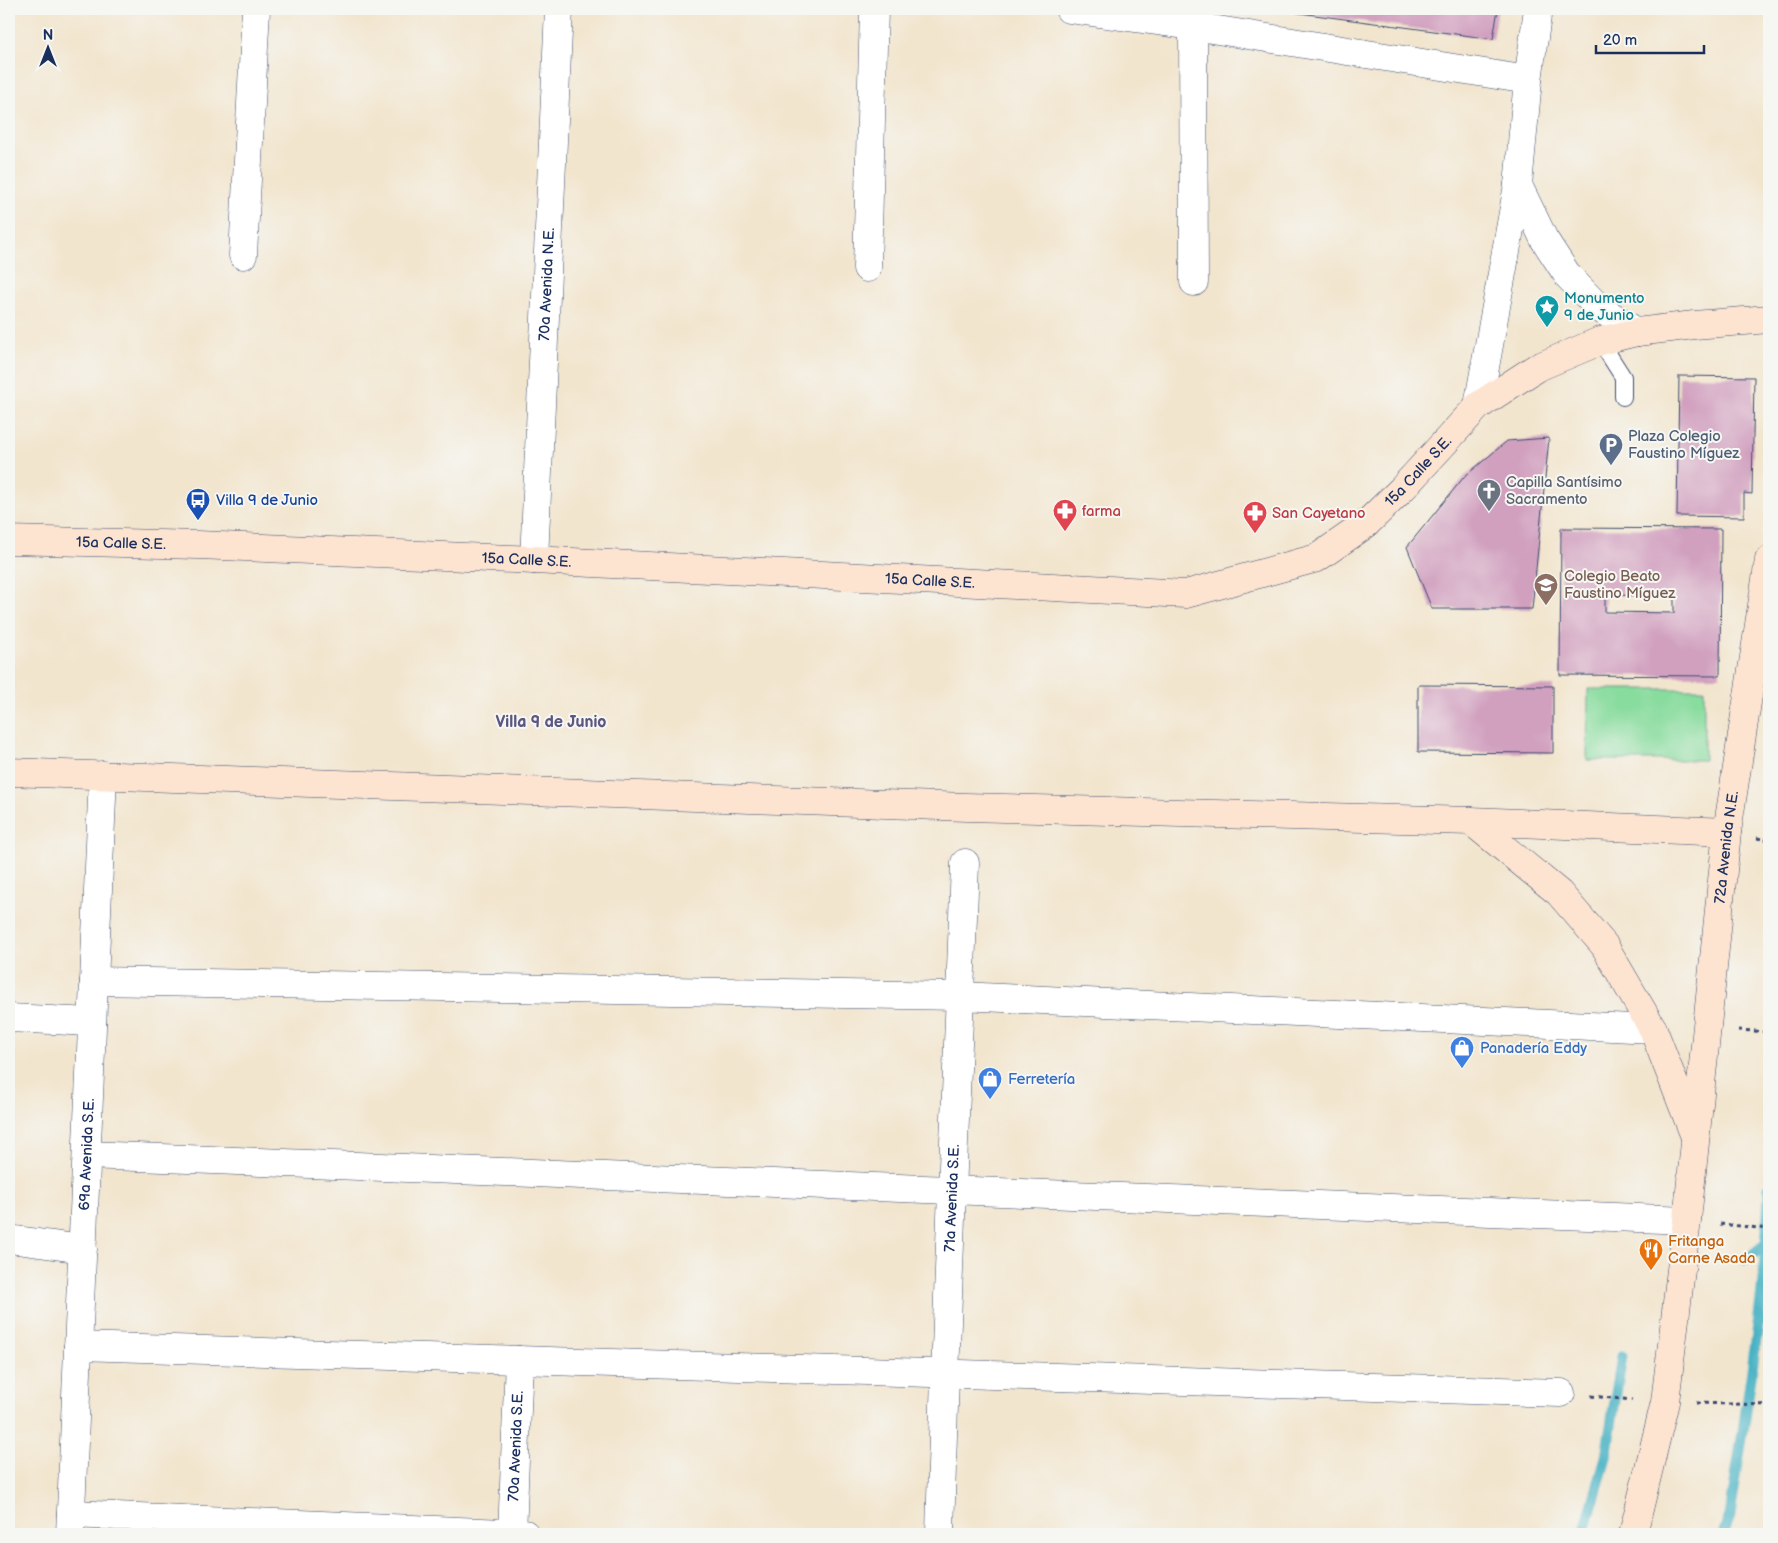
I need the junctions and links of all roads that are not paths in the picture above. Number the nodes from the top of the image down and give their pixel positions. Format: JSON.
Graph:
{"nodes":[{"id":1,"x":256,"y":9,"type":"edge"},
{"id":2,"x":559,"y":9,"type":"edge"},
{"id":3,"x":874,"y":9,"type":"edge"},
{"id":4,"x":1069,"y":9,"type":"edge"},
{"id":5,"x":1538,"y":9,"type":"edge"},
{"id":6,"x":1193,"y":26,"type":"junction"},
{"id":7,"x":1528,"y":80,"type":"junction"},
{"id":8,"x":1518,"y":185,"type":"junction"},
{"id":9,"x":243,"y":255,"type":"dead end"},
{"id":10,"x":867,"y":268,"type":"dead end"},
{"id":11,"x":1194,"y":282,"type":"dead end"},
{"id":12,"x":1769,"y":319,"type":"edge"},
{"id":13,"x":1637,"y":332,"type":"junction"},
{"id":14,"x":1600,"y":341,"type":"junction"},
{"id":15,"x":1623,"y":398,"type":"dead end"},
{"id":16,"x":1478,"y":406,"type":"junction"},
{"id":17,"x":9,"y":540,"type":"edge"},
{"id":18,"x":534,"y":560,"type":"junction"},
{"id":19,"x":1769,"y":560,"type":"edge"},
{"id":20,"x":9,"y":772,"type":"edge"},
{"id":21,"x":103,"y":775,"type":"junction"},
{"id":22,"x":1471,"y":821,"type":"junction"},
{"id":23,"x":1727,"y":832,"type":"junction"},
{"id":24,"x":965,"y":863,"type":"dead end"},
{"id":25,"x":94,"y":981,"type":"junction"},
{"id":26,"x":960,"y":996,"type":"junction"},
{"id":27,"x":9,"y":1018,"type":"edge"},
{"id":28,"x":92,"y":1022,"type":"junction"},
{"id":29,"x":1653,"y":1030,"type":"junction"},
{"id":30,"x":1695,"y":1136,"type":"junction"},
{"id":31,"x":87,"y":1156,"type":"junction"},
{"id":32,"x":953,"y":1190,"type":"junction"},
{"id":33,"x":1687,"y":1220,"type":"junction"},
{"id":34,"x":9,"y":1239,"type":"edge"},
{"id":35,"x":82,"y":1249,"type":"junction"},
{"id":36,"x":78,"y":1346,"type":"junction"},
{"id":37,"x":519,"y":1360,"type":"junction"},
{"id":38,"x":944,"y":1373,"type":"junction"},
{"id":39,"x":1561,"y":1393,"type":"dead end"},
{"id":40,"x":71,"y":1524,"type":"edge"},
{"id":41,"x":512,"y":1534,"type":"edge"},
{"id":42,"x":525,"y":1534,"type":"edge"},
{"id":43,"x":940,"y":1534,"type":"edge"},
{"id":44,"x":1633,"y":1534,"type":"edge"}],
"edges":[{"from":1,"to":9,"type":"street"},
{"from":2,"to":18,"type":"street","name":"70a Avenida N.E."},
{"from":3,"to":10,"type":"street"},
{"from":4,"to":6,"type":"street"},
{"from":5,"to":7,"type":"street"},
{"from":6,"to":7,"type":"street"},
{"from":6,"to":11,"type":"street"},
{"from":7,"to":8,"type":"street"},
{"from":8,"to":13,"type":"street"},
{"from":8,"to":16,"type":"street"},
{"from":12,"to":13,"type":"street","name":"15a Calle S.E."},
{"from":13,"to":14,"type":"street","name":"15a Calle S.E."},
{"from":14,"to":15,"type":"lane"},
{"from":14,"to":16,"type":"street","name":"15a Calle S.E."},
{"from":16,"to":18,"type":"street","name":"15a Calle S.E."},
{"from":17,"to":18,"type":"street","name":"15a Calle S.E."},
{"from":19,"to":23,"type":"street","name":"72a Avenida N.E."},
{"from":20,"to":21,"type":"street"},
{"from":21,"to":22,"type":"street"},
{"from":21,"to":25,"type":"street","name":"69a Avenida S.E."},
{"from":22,"to":23,"type":"street"},
{"from":22,"to":29,"type":"street"},
{"from":23,"to":30,"type":"street","name":"72a Avenida N.E."},
{"from":24,"to":26,"type":"street","name":"71a Avenida S.E."},
{"from":25,"to":26,"type":"street"},
{"from":25,"to":28,"type":"street","name":"69a Avenida S.E."},
{"from":26,"to":29,"type":"street"},
{"from":26,"to":32,"type":"street","name":"71a Avenida S.E."},
{"from":27,"to":28,"type":"street"},
{"from":28,"to":31,"type":"street","name":"69a Avenida S.E."},
{"from":29,"to":30,"type":"street"},
{"from":30,"to":33,"type":"street","name":"72a Avenida N.E."},
{"from":31,"to":32,"type":"street"},
{"from":31,"to":35,"type":"street","name":"69a Avenida S.E."},
{"from":32,"to":33,"type":"street"},
{"from":32,"to":38,"type":"street","name":"71a Avenida S.E."},
{"from":33,"to":44,"type":"street","name":"72a Avenida N.E."},
{"from":34,"to":35,"type":"street"},
{"from":35,"to":36,"type":"street","name":"69a Avenida S.E."},
{"from":36,"to":37,"type":"street"},
{"from":36,"to":40,"type":"street","name":"69a Avenida S.E."},
{"from":37,"to":38,"type":"street"},
{"from":37,"to":41,"type":"street","name":"70a Avenida S.E."},
{"from":38,"to":39,"type":"street"},
{"from":38,"to":43,"type":"street","name":"71a Avenida S.E."},
{"from":40,"to":41,"type":"street"},
{"from":41,"to":42,"type":"street"}]}
